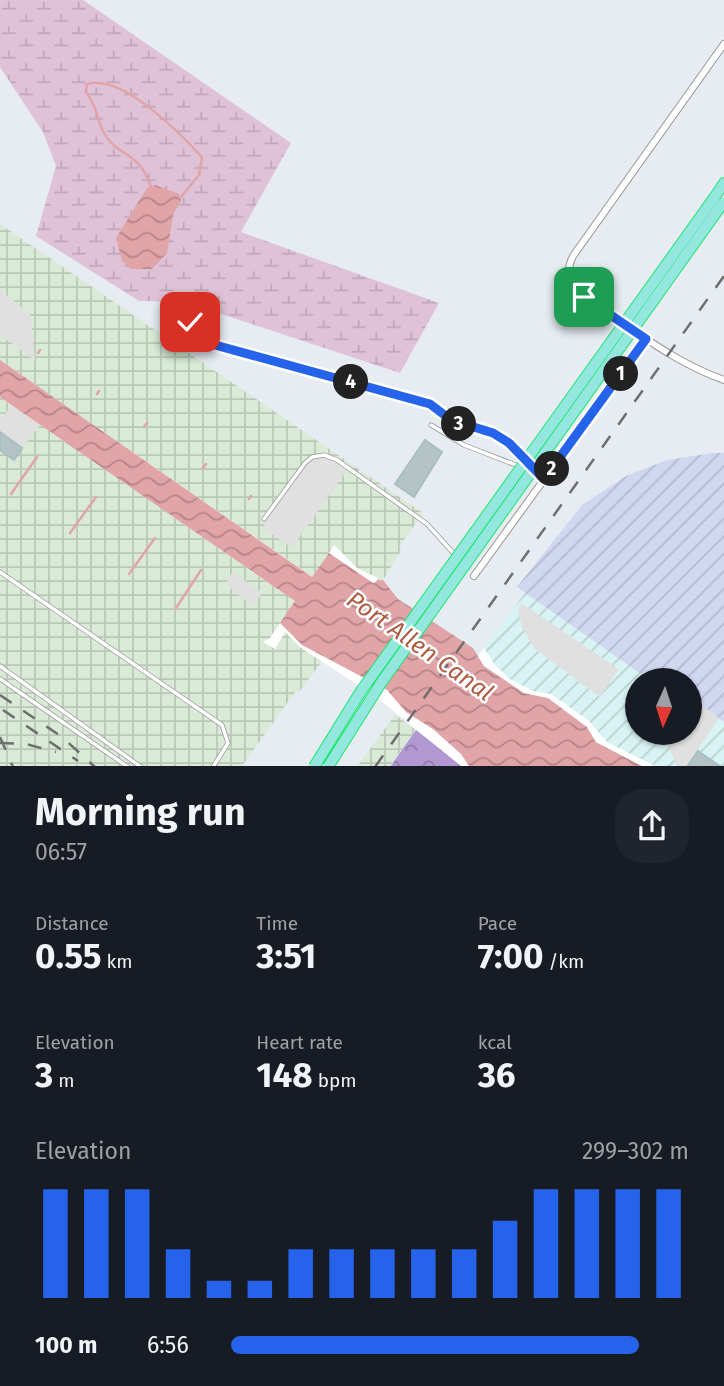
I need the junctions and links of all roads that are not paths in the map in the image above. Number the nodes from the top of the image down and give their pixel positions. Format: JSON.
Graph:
{"nodes":[{"id":1,"x":724,"y":44,"type":"edge"},
{"id":2,"x":724,"y":183,"type":"edge"},
{"id":3,"x":720,"y":201,"type":"edge"},
{"id":4,"x":190,"y":322,"type":"dead end"},
{"id":5,"x":646,"y":339,"type":"junction"},
{"id":6,"x":724,"y":380,"type":"edge"},
{"id":7,"x":431,"y":425,"type":"dead end"},
{"id":8,"x":533,"y":470,"type":"junction"},
{"id":9,"x":544,"y":479,"type":"junction"},
{"id":10,"x":264,"y":519,"type":"dead end"},
{"id":11,"x":0,"y":572,"type":"edge"},
{"id":12,"x":474,"y":576,"type":"joint"},
{"id":13,"x":0,"y":666,"type":"edge"},
{"id":14,"x":0,"y":680,"type":"edge"},
{"id":15,"x":128,"y":766,"type":"edge"},
{"id":16,"x":141,"y":766,"type":"edge"},
{"id":17,"x":213,"y":766,"type":"edge"},
{"id":18,"x":314,"y":766,"type":"edge"},
{"id":19,"x":328,"y":766,"type":"edge"}],
"edges":[{"from":1,"to":5,"type":"street"},
{"from":2,"to":3,"type":"highway"},
{"from":3,"to":18,"type":"highway","bridge":true},
{"from":3,"to":19,"type":"highway","bridge":true},
{"from":4,"to":8,"type":"lane"},
{"from":5,"to":6,"type":"street"},
{"from":5,"to":9,"type":"street"},
{"from":7,"to":8,"type":"lane"},
{"from":8,"to":9,"type":"lane"},
{"from":9,"to":12,"type":"street"},
{"from":10,"to":12,"type":"lane"},
{"from":11,"to":17,"type":"lane"},
{"from":13,"to":16,"type":"lane"},
{"from":14,"to":15,"type":"lane"}]}
